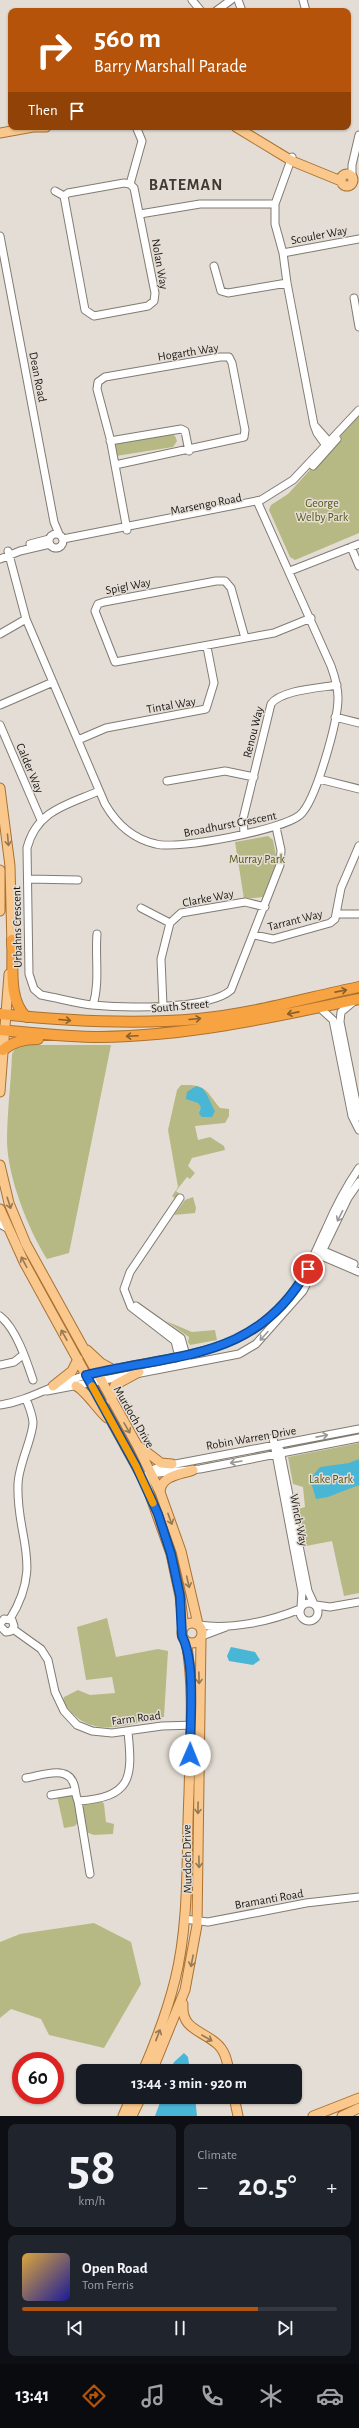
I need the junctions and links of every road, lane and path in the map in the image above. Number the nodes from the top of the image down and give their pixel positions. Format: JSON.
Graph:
{"nodes":[{"id":1,"x":192,"y":0,"type":"edge"},
{"id":2,"x":231,"y":0,"type":"edge"},
{"id":3,"x":199,"y":8,"type":"edge"},
{"id":4,"x":220,"y":8,"type":"edge"},
{"id":5,"x":16,"y":130,"type":"edge"},
{"id":6,"x":137,"y":130,"type":"edge"},
{"id":7,"x":241,"y":130,"type":"edge"},
{"id":8,"x":0,"y":133,"type":"edge"},
{"id":9,"x":359,"y":135,"type":"edge"},
{"id":10,"x":294,"y":160,"type":"junction"},
{"id":11,"x":349,"y":179,"type":"edge"},
{"id":12,"x":130,"y":184,"type":"junction"},
{"id":13,"x":55,"y":192,"type":"dead end"},
{"id":14,"x":64,"y":196,"type":"junction"},
{"id":15,"x":274,"y":204,"type":"junction"},
{"id":16,"x":140,"y":214,"type":"junction"},
{"id":17,"x":0,"y":236,"type":"edge"},
{"id":18,"x":359,"y":239,"type":"edge"},
{"id":19,"x":283,"y":253,"type":"junction"},
{"id":20,"x":214,"y":266,"type":"dead end"},
{"id":21,"x":287,"y":283,"type":"junction"},
{"id":22,"x":354,"y":298,"type":"dead end"},
{"id":23,"x":359,"y":326,"type":"edge"},
{"id":24,"x":359,"y":410,"type":"edge"},
{"id":25,"x":110,"y":441,"type":"junction"},
{"id":26,"x":328,"y":445,"type":"junction"},
{"id":27,"x":189,"y":451,"type":"junction"},
{"id":28,"x":115,"y":465,"type":"junction"},
{"id":29,"x":260,"y":502,"type":"junction"},
{"id":30,"x":127,"y":528,"type":"junction"},
{"id":31,"x":56,"y":539,"type":"junction"},
{"id":32,"x":359,"y":544,"type":"edge"},
{"id":33,"x":351,"y":547,"type":"junction"},
{"id":34,"x":10,"y":552,"type":"junction"},
{"id":35,"x":0,"y":554,"type":"edge"},
{"id":36,"x":0,"y":559,"type":"edge"},
{"id":37,"x":359,"y":566,"type":"edge"},
{"id":38,"x":290,"y":571,"type":"junction"},
{"id":39,"x":310,"y":618,"type":"junction"},
{"id":40,"x":26,"y":619,"type":"junction"},
{"id":41,"x":0,"y":634,"type":"edge"},
{"id":42,"x":245,"y":638,"type":"junction"},
{"id":43,"x":207,"y":647,"type":"junction"},
{"id":44,"x":53,"y":682,"type":"junction"},
{"id":45,"x":337,"y":685,"type":"junction"},
{"id":46,"x":0,"y":705,"type":"edge"},
{"id":47,"x":335,"y":716,"type":"junction"},
{"id":48,"x":359,"y":722,"type":"edge"},
{"id":49,"x":0,"y":726,"type":"edge"},
{"id":50,"x":78,"y":740,"type":"junction"},
{"id":51,"x":254,"y":777,"type":"junction"},
{"id":52,"x":319,"y":778,"type":"junction"},
{"id":53,"x":167,"y":781,"type":"dead end"},
{"id":54,"x":0,"y":788,"type":"edge"},
{"id":55,"x":359,"y":789,"type":"edge"},
{"id":56,"x":99,"y":791,"type":"junction"},
{"id":57,"x":41,"y":820,"type":"junction"},
{"id":58,"x":276,"y":827,"type":"junction"},
{"id":59,"x":244,"y":833,"type":"junction"},
{"id":60,"x":359,"y":846,"type":"edge"},
{"id":61,"x":0,"y":870,"type":"edge"},
{"id":62,"x":28,"y":880,"type":"junction"},
{"id":63,"x":78,"y":880,"type":"dead end"},
{"id":64,"x":265,"y":907,"type":"junction"},
{"id":65,"x":142,"y":908,"type":"dead end"},
{"id":66,"x":0,"y":911,"type":"edge"},
{"id":67,"x":338,"y":914,"type":"junction"},
{"id":68,"x":359,"y":914,"type":"edge"},
{"id":69,"x":170,"y":923,"type":"junction"},
{"id":70,"x":96,"y":934,"type":"dead end"},
{"id":71,"x":254,"y":935,"type":"junction"},
{"id":72,"x":12,"y":940,"type":"junction"},
{"id":73,"x":359,"y":988,"type":"edge"},
{"id":74,"x":359,"y":999,"type":"edge"},
{"id":75,"x":93,"y":1005,"type":"junction"},
{"id":76,"x":163,"y":1006,"type":"junction"},
{"id":77,"x":320,"y":1008,"type":"junction"},
{"id":78,"x":3,"y":1015,"type":"edge"},
{"id":79,"x":26,"y":1017,"type":"junction"},
{"id":80,"x":3,"y":1030,"type":"edge"},
{"id":81,"x":100,"y":1037,"type":"junction"},
{"id":82,"x":3,"y":1050,"type":"junction"},
{"id":83,"x":0,"y":1092,"type":"edge"},
{"id":84,"x":359,"y":1118,"type":"edge"},
{"id":85,"x":359,"y":1130,"type":"edge"},
{"id":86,"x":0,"y":1165,"type":"edge"},
{"id":87,"x":359,"y":1168,"type":"edge"},
{"id":88,"x":359,"y":1182,"type":"edge"},
{"id":89,"x":180,"y":1198,"type":"dead end"},
{"id":90,"x":0,"y":1209,"type":"edge"},
{"id":91,"x":4,"y":1226,"type":"edge"},
{"id":92,"x":319,"y":1252,"type":"junction"},
{"id":93,"x":359,"y":1267,"type":"edge"},
{"id":94,"x":359,"y":1272,"type":"edge"},
{"id":95,"x":0,"y":1316,"type":"edge"},
{"id":96,"x":238,"y":1340,"type":"junction"},
{"id":97,"x":80,"y":1343,"type":"junction"},
{"id":98,"x":250,"y":1349,"type":"junction"},
{"id":99,"x":23,"y":1355,"type":"junction"},
{"id":100,"x":78,"y":1359,"type":"junction"},
{"id":101,"x":183,"y":1359,"type":"junction"},
{"id":102,"x":0,"y":1365,"type":"edge"},
{"id":103,"x":112,"y":1369,"type":"junction"},
{"id":104,"x":139,"y":1372,"type":"junction"},
{"id":105,"x":98,"y":1376,"type":"junction"},
{"id":106,"x":88,"y":1379,"type":"junction"},
{"id":107,"x":34,"y":1380,"type":"dead end"},
{"id":108,"x":53,"y":1386,"type":"junction"},
{"id":109,"x":76,"y":1386,"type":"junction"},
{"id":110,"x":42,"y":1391,"type":"junction"},
{"id":111,"x":26,"y":1399,"type":"junction"},
{"id":112,"x":111,"y":1400,"type":"junction"},
{"id":113,"x":0,"y":1405,"type":"edge"},
{"id":114,"x":114,"y":1425,"type":"junction"},
{"id":115,"x":359,"y":1429,"type":"edge"},
{"id":116,"x":359,"y":1438,"type":"edge"},
{"id":117,"x":137,"y":1445,"type":"junction"},
{"id":118,"x":277,"y":1449,"type":"junction"},
{"id":119,"x":196,"y":1460,"type":"junction"},
{"id":120,"x":172,"y":1464,"type":"junction"},
{"id":121,"x":136,"y":1466,"type":"junction"},
{"id":122,"x":207,"y":1467,"type":"junction"},
{"id":123,"x":193,"y":1470,"type":"junction"},
{"id":124,"x":151,"y":1474,"type":"junction"},
{"id":125,"x":160,"y":1492,"type":"junction"},
{"id":126,"x":155,"y":1506,"type":"junction"},
{"id":127,"x":181,"y":1551,"type":"junction"},
{"id":128,"x":171,"y":1554,"type":"junction"},
{"id":129,"x":359,"y":1602,"type":"edge"},
{"id":130,"x":315,"y":1604,"type":"junction"},
{"id":131,"x":330,"y":1607,"type":"junction"},
{"id":132,"x":300,"y":1608,"type":"junction"},
{"id":133,"x":280,"y":1616,"type":"junction"},
{"id":134,"x":317,"y":1617,"type":"junction"},
{"id":135,"x":10,"y":1619,"type":"junction"},
{"id":136,"x":304,"y":1620,"type":"junction"},
{"id":137,"x":198,"y":1624,"type":"junction"},
{"id":138,"x":230,"y":1626,"type":"junction"},
{"id":139,"x":184,"y":1627,"type":"junction"},
{"id":140,"x":1,"y":1628,"type":"edge"},
{"id":141,"x":13,"y":1629,"type":"junction"},
{"id":142,"x":202,"y":1638,"type":"junction"},
{"id":143,"x":186,"y":1641,"type":"junction"},
{"id":144,"x":190,"y":1725,"type":"junction"},
{"id":145,"x":200,"y":1725,"type":"junction"},
{"id":146,"x":128,"y":1732,"type":"junction"},
{"id":147,"x":26,"y":1778,"type":"dead end"},
{"id":148,"x":75,"y":1790,"type":"junction"},
{"id":149,"x":51,"y":1795,"type":"dead end"},
{"id":150,"x":78,"y":1800,"type":"junction"},
{"id":151,"x":90,"y":1874,"type":"dead end"},
{"id":152,"x":359,"y":1897,"type":"edge"},
{"id":153,"x":184,"y":1918,"type":"junction"},
{"id":154,"x":198,"y":1920,"type":"junction"},
{"id":155,"x":183,"y":1997,"type":"junction"},
{"id":156,"x":146,"y":2064,"type":"edge"},
{"id":157,"x":155,"y":2064,"type":"edge"},
{"id":158,"x":228,"y":2064,"type":"edge"},
{"id":159,"x":359,"y":2098,"type":"edge"},
{"id":160,"x":128,"y":2104,"type":"edge"},
{"id":161,"x":138,"y":2104,"type":"edge"},
{"id":162,"x":235,"y":2104,"type":"edge"},
{"id":163,"x":359,"y":2108,"type":"edge"},
{"id":164,"x":123,"y":2116,"type":"edge"},
{"id":165,"x":132,"y":2116,"type":"edge"},
{"id":166,"x":238,"y":2116,"type":"edge"},
{"id":167,"x":313,"y":2116,"type":"edge"},
{"id":168,"x":342,"y":2116,"type":"edge"}],
"edges":[{"from":1,"to":3,"type":"street"},
{"from":2,"to":4,"type":"street"},
{"from":5,"to":8,"type":"main road"},
{"from":6,"to":12,"type":"street"},
{"from":7,"to":10,"type":"main road"},
{"from":9,"to":11,"type":"street"},
{"from":10,"to":11,"type":"main road"},
{"from":10,"to":15,"type":"street"},
{"from":12,"to":14,"type":"street"},
{"from":12,"to":16,"type":"street","name":"Nolan Way"},
{"from":13,"to":14,"type":"street"},
{"from":14,"to":16,"type":"street","name":"Nolan Way"},
{"from":15,"to":16,"type":"street"},
{"from":15,"to":19,"type":"street"},
{"from":17,"to":31,"type":"street","name":"Dean Road"},
{"from":18,"to":19,"type":"street","name":"Scouler Way"},
{"from":19,"to":21,"type":"street"},
{"from":20,"to":21,"type":"street"},
{"from":21,"to":26,"type":"street"},
{"from":22,"to":23,"type":"street"},
{"from":24,"to":26,"type":"street"},
{"from":25,"to":27,"type":"street"},
{"from":25,"to":27,"type":"street","name":"Hogarth Way"},
{"from":25,"to":28,"type":"street","name":"Hogarth Way"},
{"from":26,"to":29,"type":"street","name":"Marsengo Road"},
{"from":27,"to":28,"type":"street","name":"Hogarth Way"},
{"from":28,"to":30,"type":"street","name":"Hogarth Way"},
{"from":29,"to":30,"type":"street","name":"Marsengo Road"},
{"from":29,"to":38,"type":"street","name":"Broadhurst Crescent"},
{"from":30,"to":31,"type":"street","name":"Marsengo Road"},
{"from":31,"to":34,"type":"street","name":"Marsengo Road"},
{"from":32,"to":33,"type":"street"},
{"from":33,"to":37,"type":"street"},
{"from":33,"to":38,"type":"street"},
{"from":34,"to":35,"type":"street","name":"Marsengo Road"},
{"from":34,"to":36,"type":"street","name":"Marsengo Road"},
{"from":34,"to":40,"type":"street","name":"Broadhurst Crescent"},
{"from":38,"to":39,"type":"street","name":"Broadhurst Crescent"},
{"from":39,"to":42,"type":"street","name":"Spigl Way"},
{"from":39,"to":45,"type":"street","name":"Broadhurst Crescent"},
{"from":40,"to":41,"type":"street"},
{"from":40,"to":44,"type":"street","name":"Broadhurst Crescent"},
{"from":42,"to":43,"type":"street","name":"Spigl Way"},
{"from":42,"to":43,"type":"street","name":"Spigl Way"},
{"from":43,"to":50,"type":"street","name":"Tintal Way"},
{"from":44,"to":46,"type":"street"},
{"from":44,"to":50,"type":"street","name":"Broadhurst Crescent"},
{"from":45,"to":47,"type":"street","name":"Broadhurst Crescent"},
{"from":45,"to":51,"type":"street","name":"Renou Way"},
{"from":47,"to":48,"type":"street"},
{"from":47,"to":52,"type":"street","name":"Broadhurst Crescent"},
{"from":49,"to":57,"type":"street","name":"Calder Way"},
{"from":50,"to":56,"type":"street","name":"Broadhurst Crescent"},
{"from":51,"to":53,"type":"street"},
{"from":51,"to":59,"type":"street","name":"Renou Way"},
{"from":52,"to":55,"type":"street"},
{"from":52,"to":58,"type":"street","name":"Broadhurst Crescent"},
{"from":54,"to":72,"type":"main road","one_way":true},
{"from":56,"to":57,"type":"street","name":"Urbahns Crescent"},
{"from":56,"to":59,"type":"street","name":"Broadhurst Crescent"},
{"from":57,"to":62,"type":"street","name":"Urbahns Crescent"},
{"from":58,"to":59,"type":"street","name":"Broadhurst Crescent"},
{"from":58,"to":64,"type":"street","name":"Urbahns Crescent"},
{"from":60,"to":67,"type":"street","name":"Tarrant Way"},
{"from":61,"to":66,"type":"main road"},
{"from":62,"to":63,"type":"street"},
{"from":62,"to":75,"type":"street","name":"Urbahns Crescent"},
{"from":64,"to":69,"type":"street","name":"Clarke Way"},
{"from":64,"to":71,"type":"street","name":"Urbahns Crescent"},
{"from":65,"to":69,"type":"street"},
{"from":67,"to":68,"type":"street"},
{"from":67,"to":71,"type":"street","name":"Tarrant Way"},
{"from":69,"to":76,"type":"street"},
{"from":70,"to":75,"type":"street"},
{"from":71,"to":76,"type":"street","name":"Urbahns Crescent"},
{"from":72,"to":78,"type":"main road"},
{"from":72,"to":79,"type":"highway"},
{"from":79,"to":73,"type":"highway","name":"South Street","one_way":true},
{"from":74,"to":77,"type":"highway","name":"South Street"},
{"from":74,"to":84,"type":"street"},
{"from":75,"to":76,"type":"street","name":"Urbahns Crescent"},
{"from":77,"to":81,"type":"highway","name":"South Street","one_way":true},
{"from":77,"to":85,"type":"street"},
{"from":78,"to":79,"type":"highway","name":"South Street"},
{"from":78,"to":80,"type":"main road"},
{"from":80,"to":81,"type":"highway","name":"South Street"},
{"from":80,"to":82,"type":"main road"},
{"from":81,"to":82,"type":"highway"},
{"from":82,"to":83,"type":"main road"},
{"from":86,"to":97,"type":"main road","name":"Murdoch Drive","one_way":true},
{"from":87,"to":92,"type":"street"},
{"from":88,"to":92,"type":"street","one_way":true},
{"from":89,"to":101,"type":"street"},
{"from":90,"to":91,"type":"main road","name":"Murdoch Drive"},
{"from":100,"to":91,"type":"main road","name":"Murdoch Drive","one_way":true},
{"from":92,"to":93,"type":"street"},
{"from":92,"to":94,"type":"street"},
{"from":92,"to":96,"type":"street"},
{"from":92,"to":98,"type":"street","one_way":true},
{"from":95,"to":99,"type":"street"},
{"from":96,"to":98,"type":"street"},
{"from":96,"to":101,"type":"street"},
{"from":97,"to":103,"type":"main road"},
{"from":97,"to":105,"type":"main road","name":"Murdoch Drive"},
{"from":98,"to":101,"type":"street"},
{"from":99,"to":102,"type":"street"},
{"from":99,"to":107,"type":"street"},
{"from":100,"to":106,"type":"main road","name":"Murdoch Drive"},
{"from":100,"to":108,"type":"main road"},
{"from":101,"to":103,"type":"street"},
{"from":101,"to":104,"type":"street"},
{"from":103,"to":105,"type":"street"},
{"from":104,"to":105,"type":"street"},
{"from":104,"to":112,"type":"main road"},
{"from":105,"to":106,"type":"street"},
{"from":105,"to":112,"type":"main road","name":"Murdoch Drive"},
{"from":106,"to":108,"type":"street"},
{"from":106,"to":109,"type":"street"},
{"from":106,"to":114,"type":"main road","name":"Murdoch Drive"},
{"from":108,"to":110,"type":"street"},
{"from":109,"to":110,"type":"street"},
{"from":109,"to":114,"type":"main road"},
{"from":110,"to":111,"type":"street"},
{"from":111,"to":113,"type":"street"},
{"from":111,"to":135,"type":"street"},
{"from":112,"to":117,"type":"main road","name":"Murdoch Drive","one_way":true},
{"from":114,"to":121,"type":"main road","name":"Murdoch Drive"},
{"from":118,"to":115,"type":"street","name":"Robin Warren Drive","one_way":true},
{"from":116,"to":118,"type":"street","name":"Robin Warren Drive"},
{"from":117,"to":120,"type":"main road"},
{"from":117,"to":124,"type":"main road","name":"Murdoch Drive"},
{"from":118,"to":119,"type":"street","name":"Robin Warren Drive"},
{"from":118,"to":122,"type":"street","name":"Robin Warren Drive","one_way":true},
{"from":118,"to":130,"type":"street","name":"Winch Way"},
{"from":118,"to":132,"type":"street","name":"Winch Way"},
{"from":119,"to":120,"type":"street","name":"Robin Warren Drive"},
{"from":119,"to":122,"type":"street"},
{"from":120,"to":124,"type":"street","name":"Robin Warren Drive"},
{"from":121,"to":124,"type":"street"},
{"from":121,"to":126,"type":"main road","name":"Murdoch Drive"},
{"from":122,"to":123,"type":"street","name":"Robin Warren Drive"},
{"from":123,"to":124,"type":"street","name":"Robin Warren Drive"},
{"from":123,"to":125,"type":"main road"},
{"from":124,"to":125,"type":"main road","name":"Murdoch Drive"},
{"from":124,"to":126,"type":"street"},
{"from":125,"to":127,"type":"main road","name":"Murdoch Drive","one_way":true},
{"from":126,"to":128,"type":"main road","name":"Murdoch Drive"},
{"from":127,"to":128,"type":"main road"},
{"from":127,"to":137,"type":"main road","name":"Murdoch Drive","one_way":true},
{"from":128,"to":139,"type":"main road","name":"Murdoch Drive"},
{"from":129,"to":131,"type":"street"},
{"from":130,"to":131,"type":"street"},
{"from":130,"to":132,"type":"street"},
{"from":130,"to":134,"type":"street"},
{"from":131,"to":134,"type":"street"},
{"from":132,"to":133,"type":"street"},
{"from":132,"to":136,"type":"street"},
{"from":133,"to":136,"type":"street"},
{"from":133,"to":138,"type":"street"},
{"from":134,"to":136,"type":"street"},
{"from":135,"to":140,"type":"street"},
{"from":135,"to":141,"type":"street"},
{"from":137,"to":138,"type":"street"},
{"from":137,"to":139,"type":"main road"},
{"from":137,"to":142,"type":"main road","name":"Murdoch Drive"},
{"from":138,"to":142,"type":"street"},
{"from":139,"to":143,"type":"main road","name":"Murdoch Drive"},
{"from":140,"to":141,"type":"street"},
{"from":141,"to":146,"type":"street","name":"Farm Road"},
{"from":142,"to":143,"type":"main road"},
{"from":142,"to":145,"type":"main road","name":"Murdoch Drive","one_way":true},
{"from":143,"to":144,"type":"main road","name":"Murdoch Drive"},
{"from":144,"to":145,"type":"street","name":"Farm Road"},
{"from":144,"to":146,"type":"street","name":"Farm Road"},
{"from":144,"to":153,"type":"main road","name":"Murdoch Drive"},
{"from":145,"to":154,"type":"main road","name":"Murdoch Drive","one_way":true},
{"from":146,"to":150,"type":"street"},
{"from":147,"to":148,"type":"street"},
{"from":148,"to":149,"type":"street"},
{"from":148,"to":150,"type":"street"},
{"from":150,"to":151,"type":"street"},
{"from":152,"to":154,"type":"street","name":"Bramanti Road"},
{"from":153,"to":154,"type":"street","name":"Bramanti Road"},
{"from":156,"to":153,"type":"main road","name":"Murdoch Drive","one_way":true},
{"from":154,"to":155,"type":"main road","name":"Murdoch Drive","one_way":true},
{"from":155,"to":157,"type":"main road","name":"Murdoch Drive"},
{"from":155,"to":158,"type":"main road","one_way":true},
{"from":159,"to":167,"type":"main road"},
{"from":160,"to":164,"type":"main road"},
{"from":161,"to":165,"type":"main road"},
{"from":162,"to":166,"type":"main road"},
{"from":163,"to":168,"type":"main road"}]}
